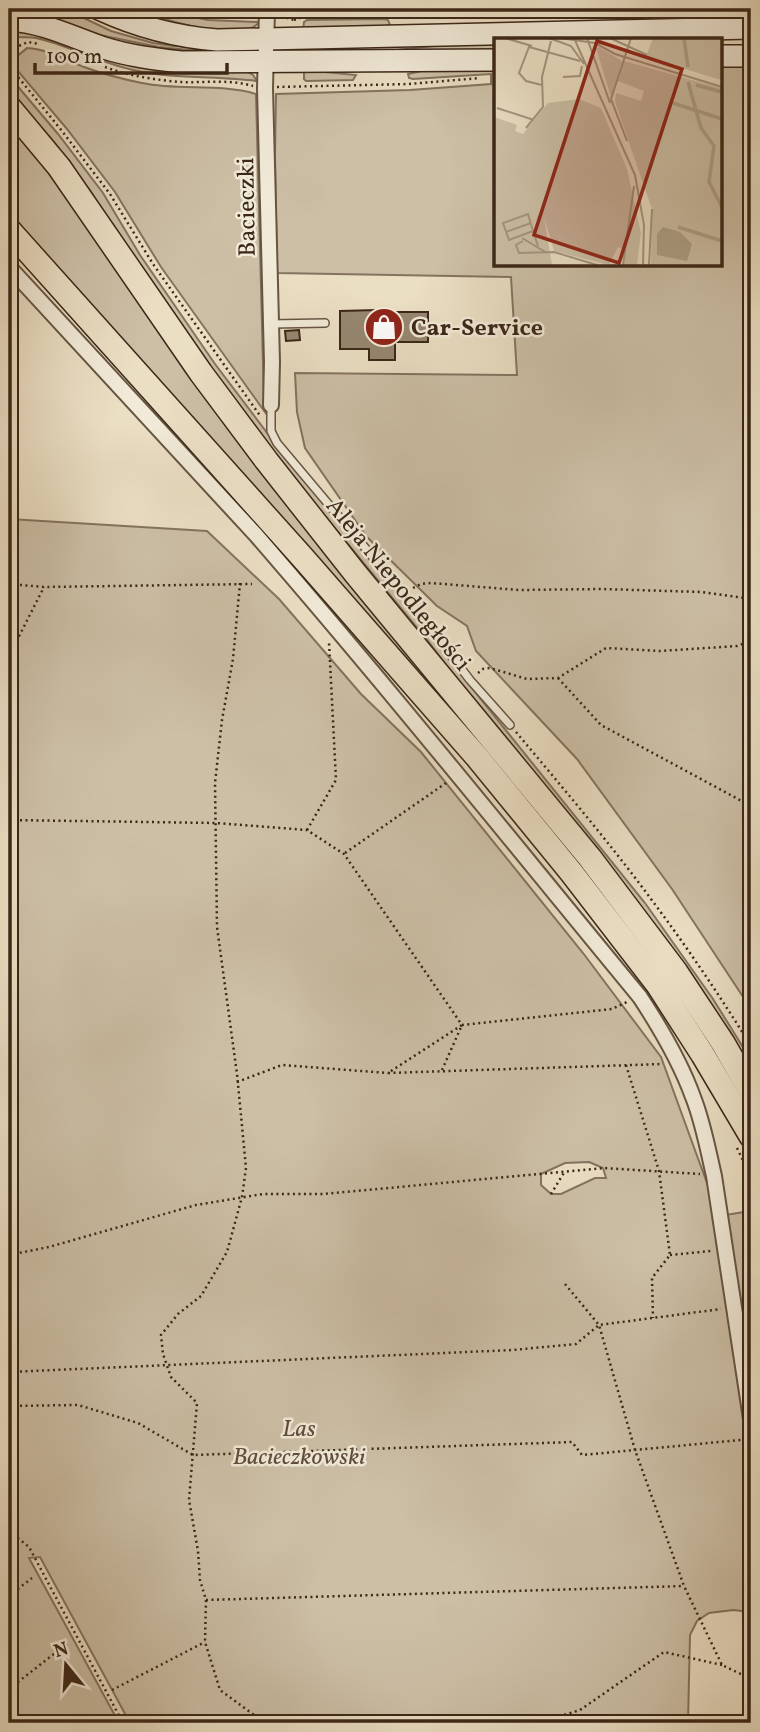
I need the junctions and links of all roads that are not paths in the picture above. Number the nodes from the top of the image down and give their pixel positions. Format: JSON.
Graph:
{"nodes":[{"id":1,"x":99,"y":9,"type":"edge"},
{"id":2,"x":263,"y":12,"type":"edge"},
{"id":3,"x":18,"y":17,"type":"edge"},
{"id":4,"x":751,"y":28,"type":"edge"},
{"id":5,"x":267,"y":39,"type":"junction"},
{"id":6,"x":751,"y":55,"type":"edge"},
{"id":7,"x":722,"y":56,"type":"edge"},
{"id":8,"x":494,"y":60,"type":"edge"},
{"id":9,"x":266,"y":63,"type":"junction"},
{"id":10,"x":9,"y":107,"type":"edge"},
{"id":11,"x":9,"y":230,"type":"edge"},
{"id":12,"x":9,"y":267,"type":"edge"},
{"id":13,"x":325,"y":323,"type":"dead end"},
{"id":14,"x":271,"y":324,"type":"junction"},
{"id":15,"x":271,"y":405,"type":"joint"},
{"id":16,"x":510,"y":725,"type":"road end"},
{"id":17,"x":751,"y":1091,"type":"edge"},
{"id":18,"x":743,"y":1140,"type":"edge"},
{"id":19,"x":751,"y":1419,"type":"edge"}],
"edges":[{"from":1,"to":5,"type":"main road"},
{"from":2,"to":5,"type":"street","name":"Bacieczki"},
{"from":3,"to":9,"type":"main road"},
{"from":4,"to":5,"type":"main road"},
{"from":5,"to":9,"type":"street","name":"Bacieczki"},
{"from":6,"to":7,"type":"main road"},
{"from":8,"to":9,"type":"main road"},
{"from":9,"to":14,"type":"street","name":"Bacieczki"},
{"from":10,"to":17,"type":"main road","name":"Aleja Niepodległości"},
{"from":11,"to":18,"type":"main road","name":"Aleja Niepodległości"},
{"from":12,"to":19,"type":"street"},
{"from":13,"to":14,"type":"lane"},
{"from":14,"to":15,"type":"street","name":"Bacieczki"},
{"from":15,"to":16,"type":"lane"}]}
